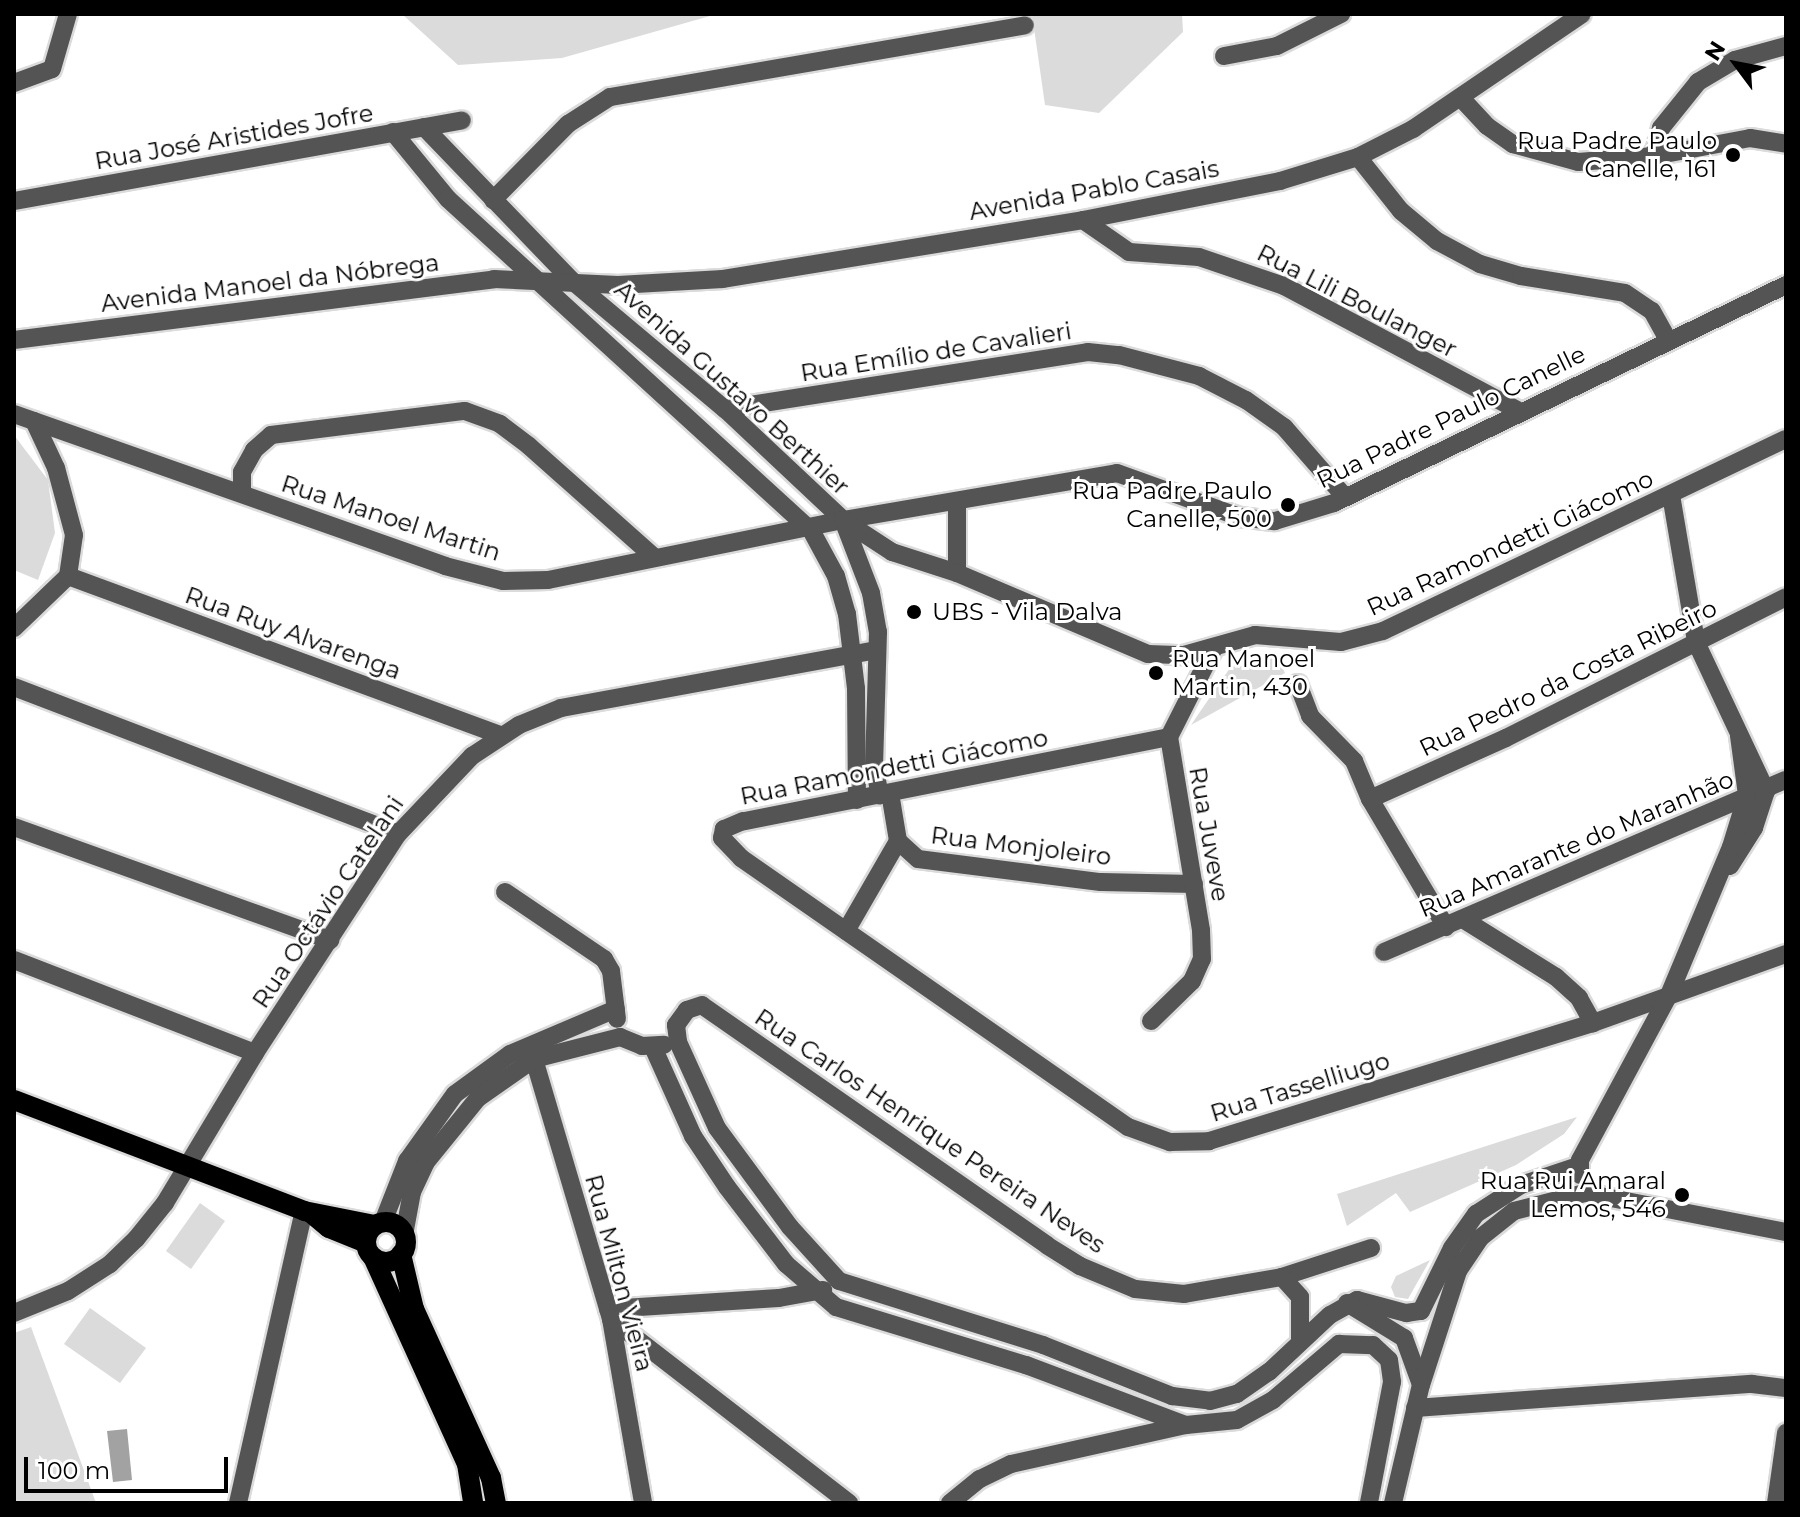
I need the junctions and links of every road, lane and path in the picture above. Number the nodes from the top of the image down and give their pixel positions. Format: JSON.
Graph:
{"nodes":[{"id":1,"x":68,"y":14,"type":"edge"},
{"id":2,"x":1341,"y":14,"type":"edge"},
{"id":3,"x":1582,"y":14,"type":"edge"},
{"id":4,"x":1025,"y":25,"type":"dead end"},
{"id":5,"x":1786,"y":46,"type":"edge"},
{"id":6,"x":1224,"y":56,"type":"dead end"},
{"id":7,"x":14,"y":83,"type":"edge"},
{"id":8,"x":1461,"y":98,"type":"junction"},
{"id":9,"x":462,"y":120,"type":"dead end"},
{"id":10,"x":424,"y":127,"type":"junction"},
{"id":11,"x":393,"y":132,"type":"junction"},
{"id":12,"x":1786,"y":144,"type":"edge"},
{"id":13,"x":1654,"y":156,"type":"junction"},
{"id":14,"x":1358,"y":157,"type":"junction"},
{"id":15,"x":493,"y":200,"type":"junction"},
{"id":16,"x":14,"y":201,"type":"edge"},
{"id":17,"x":1083,"y":220,"type":"junction"},
{"id":18,"x":531,"y":278,"type":"junction"},
{"id":19,"x":571,"y":280,"type":"junction"},
{"id":20,"x":618,"y":285,"type":"junction"},
{"id":21,"x":1786,"y":285,"type":"edge"},
{"id":22,"x":605,"y":307,"type":"junction"},
{"id":23,"x":14,"y":340,"type":"edge"},
{"id":24,"x":1668,"y":340,"type":"junction"},
{"id":25,"x":725,"y":409,"type":"junction"},
{"id":26,"x":1517,"y":410,"type":"junction"},
{"id":27,"x":14,"y":414,"type":"edge"},
{"id":28,"x":34,"y":421,"type":"junction"},
{"id":29,"x":1786,"y":439,"type":"edge"},
{"id":30,"x":242,"y":493,"type":"junction"},
{"id":31,"x":1671,"y":495,"type":"junction"},
{"id":32,"x":1345,"y":497,"type":"junction"},
{"id":33,"x":957,"y":501,"type":"junction"},
{"id":34,"x":843,"y":520,"type":"junction"},
{"id":35,"x":811,"y":530,"type":"junction"},
{"id":36,"x":653,"y":556,"type":"junction"},
{"id":37,"x":957,"y":573,"type":"junction"},
{"id":38,"x":68,"y":576,"type":"junction"},
{"id":39,"x":1786,"y":597,"type":"edge"},
{"id":40,"x":14,"y":628,"type":"edge"},
{"id":41,"x":1696,"y":642,"type":"junction"},
{"id":42,"x":1214,"y":648,"type":"junction"},
{"id":43,"x":877,"y":650,"type":"junction"},
{"id":44,"x":853,"y":653,"type":"junction"},
{"id":45,"x":1298,"y":684,"type":"dead end"},
{"id":46,"x":14,"y":687,"type":"edge"},
{"id":47,"x":501,"y":735,"type":"junction"},
{"id":48,"x":1739,"y":736,"type":"junction"},
{"id":49,"x":1169,"y":737,"type":"junction"},
{"id":50,"x":1786,"y":780,"type":"edge"},
{"id":51,"x":1766,"y":791,"type":"junction"},
{"id":52,"x":885,"y":794,"type":"junction"},
{"id":53,"x":1747,"y":795,"type":"junction"},
{"id":54,"x":1370,"y":799,"type":"junction"},
{"id":55,"x":857,"y":800,"type":"junction"},
{"id":56,"x":14,"y":827,"type":"edge"},
{"id":57,"x":724,"y":829,"type":"joint"},
{"id":58,"x":398,"y":834,"type":"junction"},
{"id":59,"x":898,"y":841,"type":"junction"},
{"id":60,"x":1194,"y":884,"type":"junction"},
{"id":61,"x":1715,"y":888,"type":"junction"},
{"id":62,"x":505,"y":892,"type":"dead end"},
{"id":63,"x":1466,"y":921,"type":"junction"},
{"id":64,"x":1446,"y":927,"type":"junction"},
{"id":65,"x":846,"y":931,"type":"junction"},
{"id":66,"x":330,"y":940,"type":"junction"},
{"id":67,"x":1384,"y":952,"type":"dead end"},
{"id":68,"x":1786,"y":954,"type":"edge"},
{"id":69,"x":14,"y":960,"type":"edge"},
{"id":70,"x":1669,"y":995,"type":"junction"},
{"id":71,"x":616,"y":1009,"type":"junction"},
{"id":72,"x":581,"y":1021,"type":"junction"},
{"id":73,"x":1151,"y":1021,"type":"dead end"},
{"id":74,"x":1593,"y":1023,"type":"junction"},
{"id":75,"x":620,"y":1037,"type":"junction"},
{"id":76,"x":678,"y":1042,"type":"junction"},
{"id":77,"x":585,"y":1043,"type":"junction"},
{"id":78,"x":653,"y":1047,"type":"junction"},
{"id":79,"x":255,"y":1053,"type":"junction"},
{"id":80,"x":534,"y":1059,"type":"junction"},
{"id":81,"x":14,"y":1100,"type":"edge"},
{"id":82,"x":1578,"y":1166,"type":"junction"},
{"id":83,"x":187,"y":1168,"type":"junction"},
{"id":84,"x":1521,"y":1185,"type":"junction"},
{"id":85,"x":1585,"y":1193,"type":"junction"},
{"id":86,"x":1527,"y":1205,"type":"junction"},
{"id":87,"x":308,"y":1212,"type":"junction"},
{"id":88,"x":1786,"y":1232,"type":"edge"},
{"id":89,"x":374,"y":1237,"type":"junction"},
{"id":90,"x":403,"y":1244,"type":"junction"},
{"id":91,"x":1371,"y":1248,"type":"dead end"},
{"id":92,"x":1282,"y":1277,"type":"junction"},
{"id":93,"x":839,"y":1281,"type":"junction"},
{"id":94,"x":817,"y":1294,"type":"junction"},
{"id":95,"x":1347,"y":1303,"type":"junction"},
{"id":96,"x":14,"y":1313,"type":"edge"},
{"id":97,"x":609,"y":1314,"type":"junction"},
{"id":98,"x":1361,"y":1341,"type":"junction"},
{"id":99,"x":1300,"y":1342,"type":"junction"},
{"id":100,"x":1421,"y":1385,"type":"junction"},
{"id":101,"x":1784,"y":1387,"type":"edge"},
{"id":102,"x":1132,"y":1405,"type":"junction"},
{"id":103,"x":1415,"y":1408,"type":"junction"},
{"id":104,"x":1186,"y":1425,"type":"junction"},
{"id":105,"x":1786,"y":1433,"type":"edge"},
{"id":106,"x":1120,"y":1440,"type":"junction"},
{"id":107,"x":831,"y":1496,"type":"edge"},
{"id":108,"x":238,"y":1503,"type":"edge"},
{"id":109,"x":473,"y":1503,"type":"edge"},
{"id":110,"x":496,"y":1503,"type":"edge"},
{"id":111,"x":643,"y":1503,"type":"edge"},
{"id":112,"x":849,"y":1503,"type":"edge"},
{"id":113,"x":950,"y":1503,"type":"edge"},
{"id":114,"x":1369,"y":1503,"type":"edge"},
{"id":115,"x":1393,"y":1503,"type":"edge"},
{"id":116,"x":1776,"y":1503,"type":"edge"}],
"edges":[{"from":1,"to":7,"type":"street"},
{"from":2,"to":6,"type":"street"},
{"from":3,"to":8,"type":"street","name":"Avenida Pablo Casais"},
{"from":4,"to":15,"type":"street"},
{"from":5,"to":13,"type":"street"},
{"from":8,"to":13,"type":"street"},
{"from":8,"to":14,"type":"street","name":"Avenida Pablo Casais"},
{"from":9,"to":10,"type":"street","name":"Rua José Aristides Jofre"},
{"from":10,"to":11,"type":"street","name":"Rua José Aristides Jofre"},
{"from":10,"to":15,"type":"street","name":"Avenida Gustavo Berthier"},
{"from":11,"to":16,"type":"street","name":"Rua José Aristides Jofre"},
{"from":11,"to":18,"type":"street","name":"Avenida Gustavo Berthier"},
{"from":12,"to":13,"type":"street"},
{"from":14,"to":17,"type":"street","name":"Avenida Pablo Casais"},
{"from":14,"to":24,"type":"street"},
{"from":15,"to":19,"type":"street","name":"Avenida Gustavo Berthier"},
{"from":17,"to":20,"type":"street","name":"Avenida Pablo Casais"},
{"from":17,"to":26,"type":"street","name":"Rua Lili Boulanger"},
{"from":18,"to":19,"type":"street","name":"Avenida Manoel da Nóbrega"},
{"from":18,"to":23,"type":"street","name":"Avenida Manoel da Nóbrega"},
{"from":18,"to":35,"type":"street","name":"Avenida Gustavo Berthier"},
{"from":19,"to":20,"type":"street","name":"Avenida Pablo Casais"},
{"from":19,"to":22,"type":"street","name":"Avenida Gustavo Berthier"},
{"from":20,"to":22,"type":"street"},
{"from":21,"to":24,"type":"street","name":"Rua Padre Paulo Canelle"},
{"from":22,"to":25,"type":"street","name":"Avenida Gustavo Berthier"},
{"from":24,"to":26,"type":"street","name":"Rua Padre Paulo Canelle"},
{"from":25,"to":32,"type":"street","name":"Rua Emílio de Cavalieri"},
{"from":25,"to":34,"type":"street","name":"Avenida Gustavo Berthier"},
{"from":26,"to":32,"type":"street","name":"Rua Padre Paulo Canelle"},
{"from":27,"to":28,"type":"street","name":"Rua Manoel Martin"},
{"from":28,"to":30,"type":"street","name":"Rua Manoel Martin"},
{"from":28,"to":38,"type":"street"},
{"from":29,"to":31,"type":"street","name":"Rua Ramondetti Giácomo"},
{"from":30,"to":36,"type":"street","name":"Rua Manoel Martin"},
{"from":30,"to":36,"type":"street"},
{"from":31,"to":41,"type":"street"},
{"from":31,"to":42,"type":"street","name":"Rua Ramondetti Giácomo"},
{"from":32,"to":33,"type":"street","name":"Rua Padre Paulo Canelle"},
{"from":33,"to":34,"type":"street","name":"Rua Padre Paulo Canelle"},
{"from":33,"to":37,"type":"street"},
{"from":34,"to":35,"type":"street","name":"Rua Padre Paulo Canelle"},
{"from":34,"to":37,"type":"street","name":"Rua Ramondetti Giácomo"},
{"from":34,"to":43,"type":"street","name":"Avenida Gustavo Berthier"},
{"from":35,"to":36,"type":"street","name":"Rua Manoel Martin"},
{"from":35,"to":44,"type":"street","name":"Avenida Gustavo Berthier"},
{"from":37,"to":42,"type":"street","name":"Rua Ramondetti Giácomo"},
{"from":38,"to":40,"type":"street"},
{"from":38,"to":47,"type":"street","name":"Rua Ruy Alvarenga"},
{"from":39,"to":41,"type":"street","name":"Rua Pedro da Costa Ribeiro"},
{"from":41,"to":48,"type":"street"},
{"from":41,"to":54,"type":"street","name":"Rua Pedro da Costa Ribeiro"},
{"from":42,"to":49,"type":"street","name":"Rua Juveve"},
{"from":43,"to":44,"type":"street","name":"Rua Octávio Catelani"},
{"from":43,"to":52,"type":"street","name":"Avenida Gustavo Berthier"},
{"from":44,"to":47,"type":"street","name":"Rua Octávio Catelani"},
{"from":44,"to":55,"type":"street","name":"Avenida Gustavo Berthier"},
{"from":45,"to":54,"type":"street"},
{"from":46,"to":58,"type":"street"},
{"from":47,"to":58,"type":"street","name":"Rua Octávio Catelani"},
{"from":48,"to":51,"type":"street"},
{"from":48,"to":53,"type":"street"},
{"from":49,"to":52,"type":"street","name":"Rua Ramondetti Giácomo"},
{"from":49,"to":60,"type":"street","name":"Rua Juveve"},
{"from":50,"to":51,"type":"street","name":"Rua Amarante do Maranhão"},
{"from":51,"to":53,"type":"street","name":"Rua Amarante do Maranhão"},
{"from":51,"to":61,"type":"street"},
{"from":52,"to":55,"type":"street","name":"Rua Ramondetti Giácomo"},
{"from":52,"to":59,"type":"street","name":"Rua Monjoleiro"},
{"from":53,"to":61,"type":"street"},
{"from":53,"to":63,"type":"street","name":"Rua Amarante do Maranhão"},
{"from":54,"to":64,"type":"street"},
{"from":55,"to":57,"type":"street","name":"Rua Ramondetti Giácomo"},
{"from":56,"to":66,"type":"street"},
{"from":57,"to":65,"type":"street","name":"Rua Tasselliugo"},
{"from":58,"to":66,"type":"street","name":"Rua Octávio Catelani"},
{"from":59,"to":60,"type":"street","name":"Rua Monjoleiro"},
{"from":59,"to":65,"type":"street"},
{"from":60,"to":73,"type":"street","name":"Rua Juveve"},
{"from":61,"to":70,"type":"street"},
{"from":62,"to":71,"type":"street"},
{"from":63,"to":64,"type":"street","name":"Rua Amarante do Maranhão"},
{"from":63,"to":74,"type":"street"},
{"from":64,"to":67,"type":"street","name":"Rua Amarante do Maranhão"},
{"from":65,"to":74,"type":"street","name":"Rua Tasselliugo"},
{"from":66,"to":79,"type":"street","name":"Rua Octávio Catelani"},
{"from":68,"to":70,"type":"street","name":"Rua Tasselliugo"},
{"from":69,"to":79,"type":"street"},
{"from":70,"to":74,"type":"street","name":"Rua Tasselliugo"},
{"from":70,"to":82,"type":"street"},
{"from":71,"to":72,"type":"street"},
{"from":71,"to":75,"type":"street"},
{"from":72,"to":77,"type":"street"},
{"from":72,"to":89,"type":"street"},
{"from":75,"to":77,"type":"street"},
{"from":75,"to":78,"type":"street"},
{"from":76,"to":78,"type":"street"},
{"from":76,"to":92,"type":"street","name":"Rua Carlos Henrique Pereira Neves"},
{"from":76,"to":93,"type":"street"},
{"from":77,"to":80,"type":"street"},
{"from":78,"to":94,"type":"street"},
{"from":79,"to":83,"type":"street","name":"Rua Octávio Catelani"},
{"from":80,"to":90,"type":"street"},
{"from":80,"to":97,"type":"street","name":"Rua Milton Vieira"},
{"from":81,"to":83,"type":"main road"},
{"from":82,"to":84,"type":"street"},
{"from":82,"to":85,"type":"street"},
{"from":83,"to":87,"type":"main road"},
{"from":83,"to":96,"type":"street","name":"Rua Octávio Catelani"},
{"from":84,"to":86,"type":"street"},
{"from":84,"to":95,"type":"street"},
{"from":85,"to":86,"type":"street"},
{"from":85,"to":88,"type":"street"},
{"from":86,"to":100,"type":"street"},
{"from":87,"to":89,"type":"main road"},
{"from":87,"to":108,"type":"street"},
{"from":89,"to":90,"type":"main road"},
{"from":89,"to":90,"type":"main road"},
{"from":89,"to":109,"type":"main road"},
{"from":90,"to":110,"type":"main road"},
{"from":91,"to":92,"type":"street","name":"Rua Carlos Henrique Pereira Neves"},
{"from":92,"to":99,"type":"street"},
{"from":93,"to":94,"type":"street"},
{"from":93,"to":99,"type":"street"},
{"from":94,"to":97,"type":"street"},
{"from":94,"to":102,"type":"street"},
{"from":95,"to":98,"type":"street"},
{"from":95,"to":99,"type":"street"},
{"from":95,"to":100,"type":"street"},
{"from":97,"to":107,"type":"street"},
{"from":97,"to":111,"type":"street","name":"Rua Milton Vieira"},
{"from":98,"to":104,"type":"street"},
{"from":98,"to":114,"type":"street"},
{"from":100,"to":103,"type":"street"},
{"from":101,"to":103,"type":"street"},
{"from":102,"to":104,"type":"street"},
{"from":102,"to":106,"type":"street"},
{"from":103,"to":115,"type":"street"},
{"from":104,"to":106,"type":"street"},
{"from":105,"to":116,"type":"street"},
{"from":106,"to":113,"type":"street"},
{"from":107,"to":112,"type":"street"}]}
